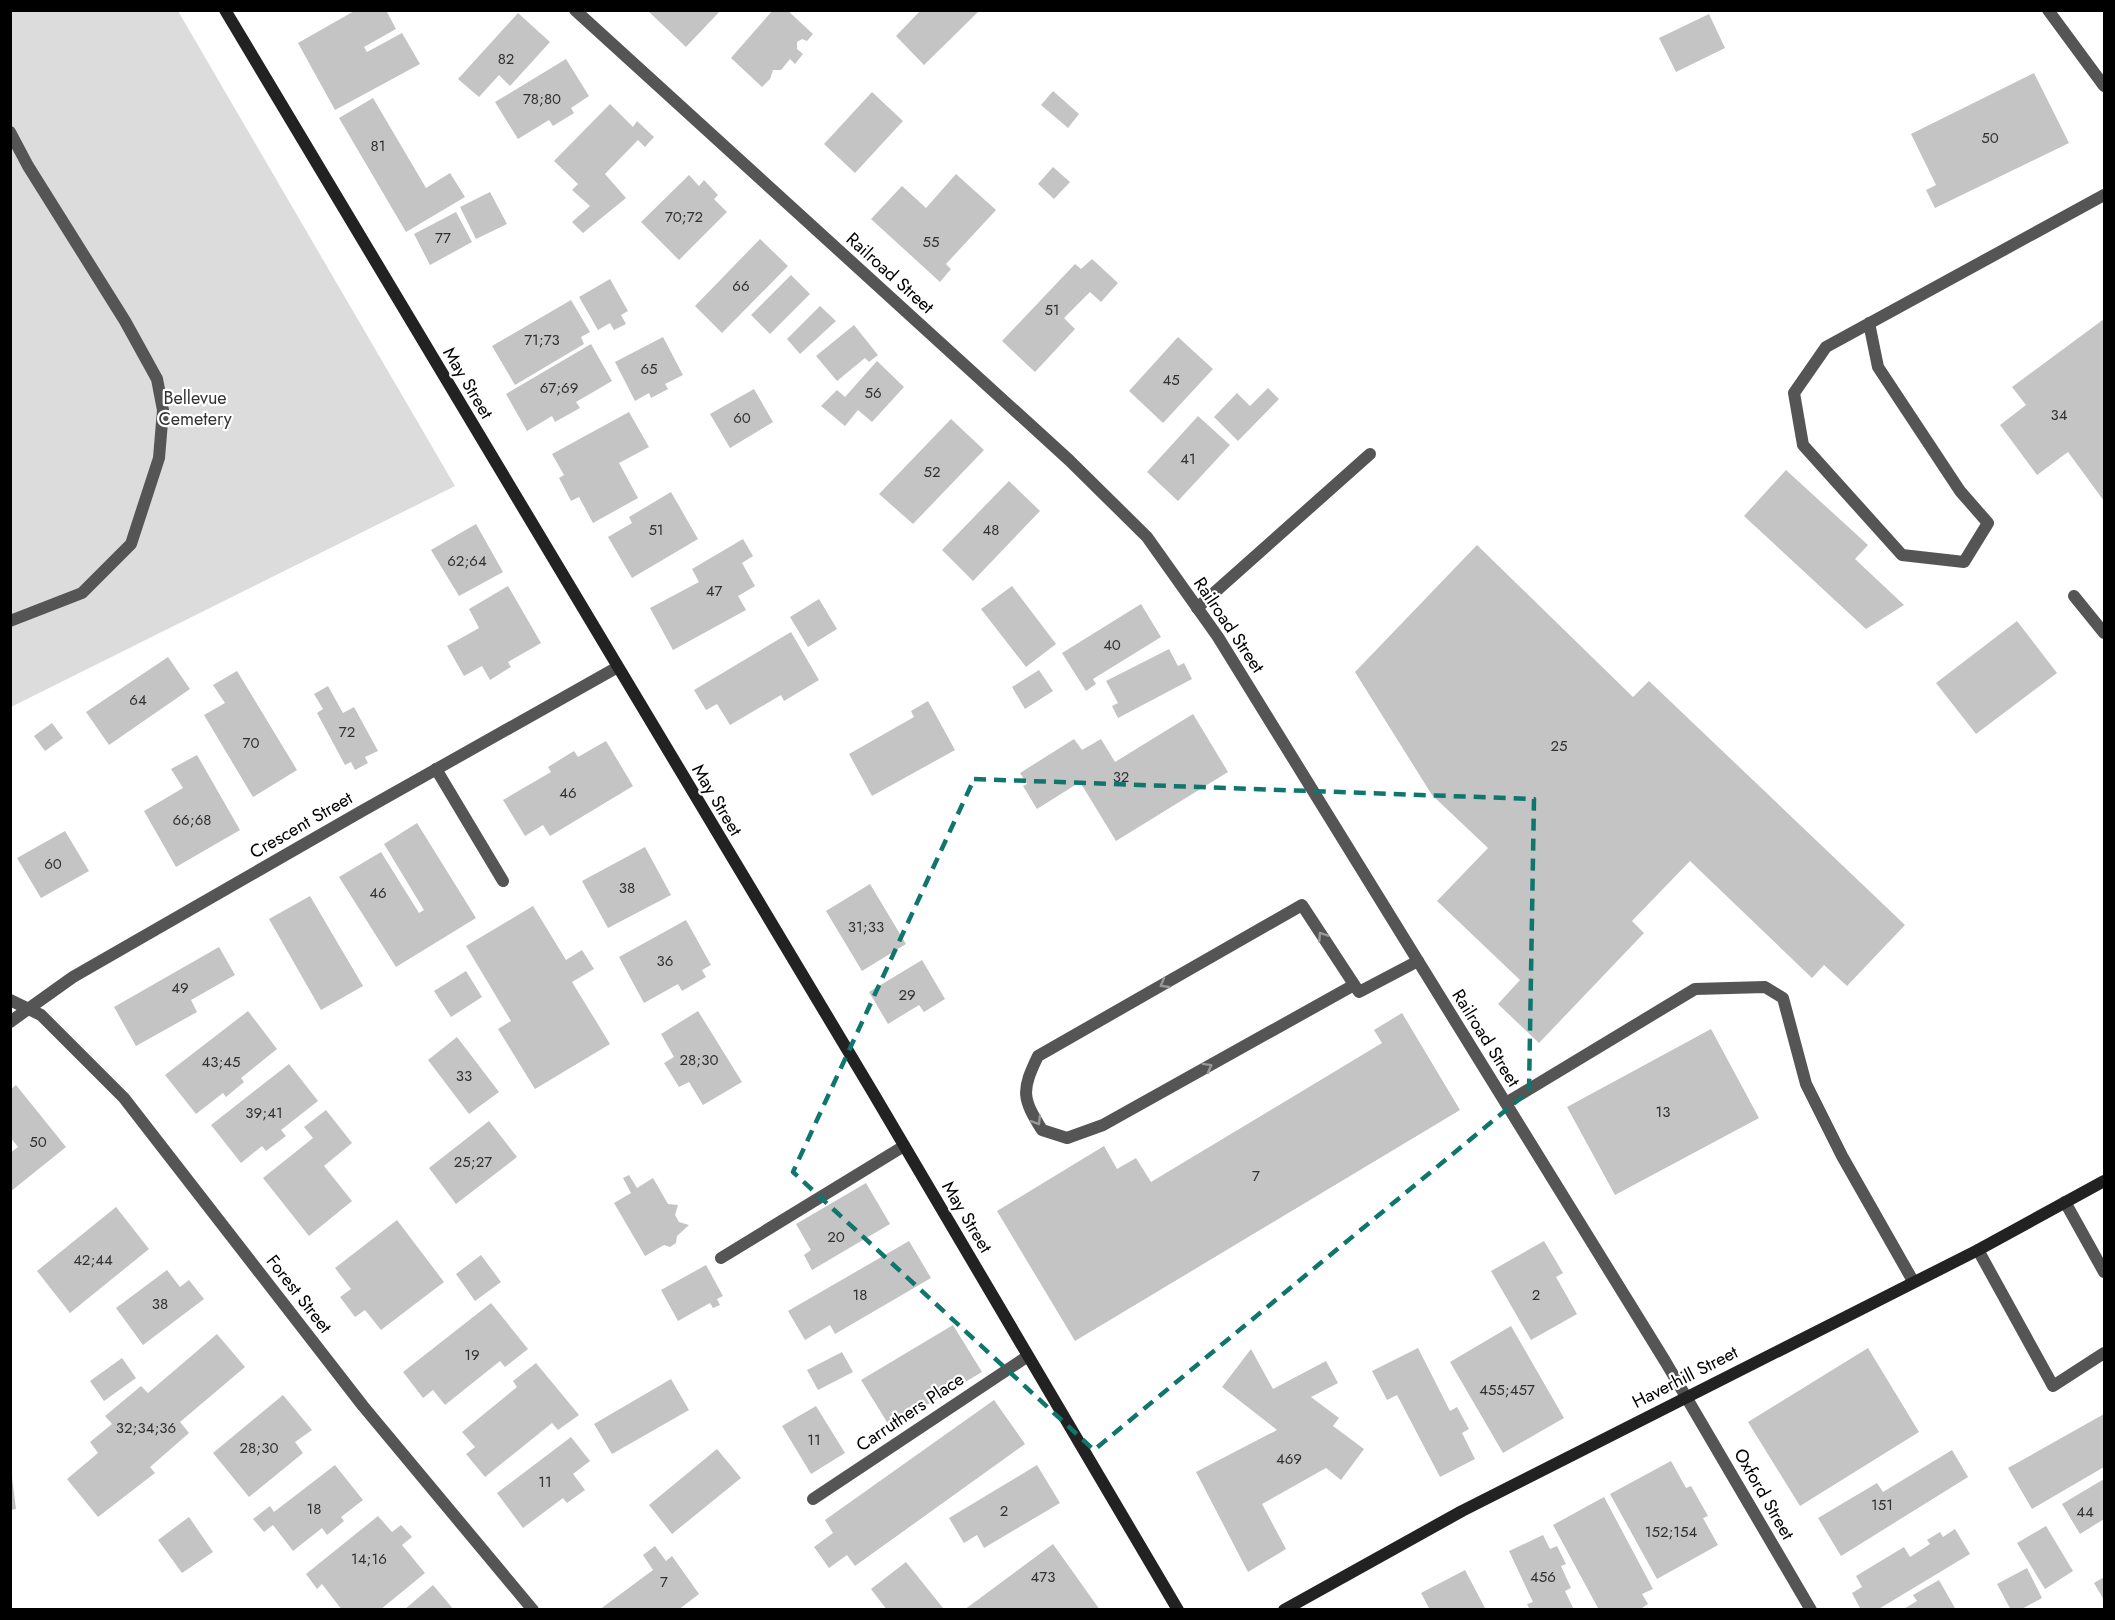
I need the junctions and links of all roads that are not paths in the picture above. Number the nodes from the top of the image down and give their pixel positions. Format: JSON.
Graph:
{"nodes":[{"id":1,"x":225,"y":10,"type":"edge"},
{"id":2,"x":575,"y":10,"type":"edge"},
{"id":3,"x":2048,"y":10,"type":"edge"},
{"id":4,"x":2104,"y":86,"type":"edge"},
{"id":5,"x":10,"y":132,"type":"edge"},
{"id":6,"x":2104,"y":195,"type":"edge"},
{"id":7,"x":1869,"y":323,"type":"junction"},
{"id":8,"x":1370,"y":454,"type":"dead end"},
{"id":9,"x":2074,"y":596,"type":"dead end"},
{"id":10,"x":1197,"y":608,"type":"junction"},
{"id":11,"x":10,"y":621,"type":"edge"},
{"id":12,"x":2104,"y":633,"type":"edge"},
{"id":13,"x":616,"y":668,"type":"junction"},
{"id":14,"x":436,"y":769,"type":"junction"},
{"id":15,"x":503,"y":881,"type":"dead end"},
{"id":16,"x":1418,"y":961,"type":"junction"},
{"id":17,"x":1354,"y":985,"type":"junction"},
{"id":18,"x":10,"y":1000,"type":"edge"},
{"id":19,"x":28,"y":1009,"type":"junction"},
{"id":20,"x":10,"y":1022,"type":"edge"},
{"id":21,"x":1506,"y":1103,"type":"junction"},
{"id":22,"x":904,"y":1146,"type":"junction"},
{"id":23,"x":2104,"y":1181,"type":"edge"},
{"id":24,"x":2065,"y":1202,"type":"junction"},
{"id":25,"x":1978,"y":1250,"type":"junction"},
{"id":26,"x":721,"y":1258,"type":"dead end"},
{"id":27,"x":2104,"y":1272,"type":"edge"},
{"id":28,"x":1913,"y":1281,"type":"junction"},
{"id":29,"x":2104,"y":1353,"type":"edge"},
{"id":30,"x":1028,"y":1356,"type":"junction"},
{"id":31,"x":1686,"y":1396,"type":"junction"},
{"id":32,"x":813,"y":1498,"type":"dead end"},
{"id":33,"x":533,"y":1610,"type":"edge"},
{"id":34,"x":1178,"y":1610,"type":"edge"},
{"id":35,"x":1284,"y":1610,"type":"edge"},
{"id":36,"x":1811,"y":1610,"type":"edge"}],
"edges":[{"from":1,"to":13,"type":"main road","name":"May Street"},
{"from":2,"to":10,"type":"street","name":"Railroad Street"},
{"from":3,"to":4,"type":"street"},
{"from":5,"to":11,"type":"street"},
{"from":6,"to":7,"type":"street"},
{"from":7,"to":7,"type":"street"},
{"from":8,"to":10,"type":"street"},
{"from":9,"to":12,"type":"street"},
{"from":10,"to":16,"type":"street","name":"Railroad Street"},
{"from":13,"to":14,"type":"street","name":"Crescent Street"},
{"from":13,"to":22,"type":"main road","name":"May Street"},
{"from":14,"to":15,"type":"street"},
{"from":14,"to":19,"type":"street","name":"Crescent Street"},
{"from":16,"to":17,"type":"street"},
{"from":16,"to":21,"type":"street","name":"Railroad Street"},
{"from":17,"to":17,"type":"street","one_way":true},
{"from":18,"to":19,"type":"street","name":"Forest Street"},
{"from":19,"to":20,"type":"street","name":"Crescent Street"},
{"from":19,"to":33,"type":"street","name":"Forest Street"},
{"from":21,"to":28,"type":"street"},
{"from":21,"to":31,"type":"street","name":"Railroad Street"},
{"from":22,"to":26,"type":"street"},
{"from":22,"to":30,"type":"main road","name":"May Street"},
{"from":23,"to":24,"type":"main road","name":"Haverhill Street"},
{"from":24,"to":25,"type":"main road","name":"Haverhill Street"},
{"from":24,"to":27,"type":"street"},
{"from":25,"to":28,"type":"main road","name":"Haverhill Street"},
{"from":25,"to":29,"type":"street"},
{"from":28,"to":31,"type":"main road","name":"Haverhill Street"},
{"from":30,"to":32,"type":"street","name":"Carruthers Place"},
{"from":30,"to":34,"type":"main road","name":"May Street"},
{"from":31,"to":35,"type":"main road","name":"Haverhill Street"},
{"from":31,"to":36,"type":"street","name":"Oxford Street"}]}
